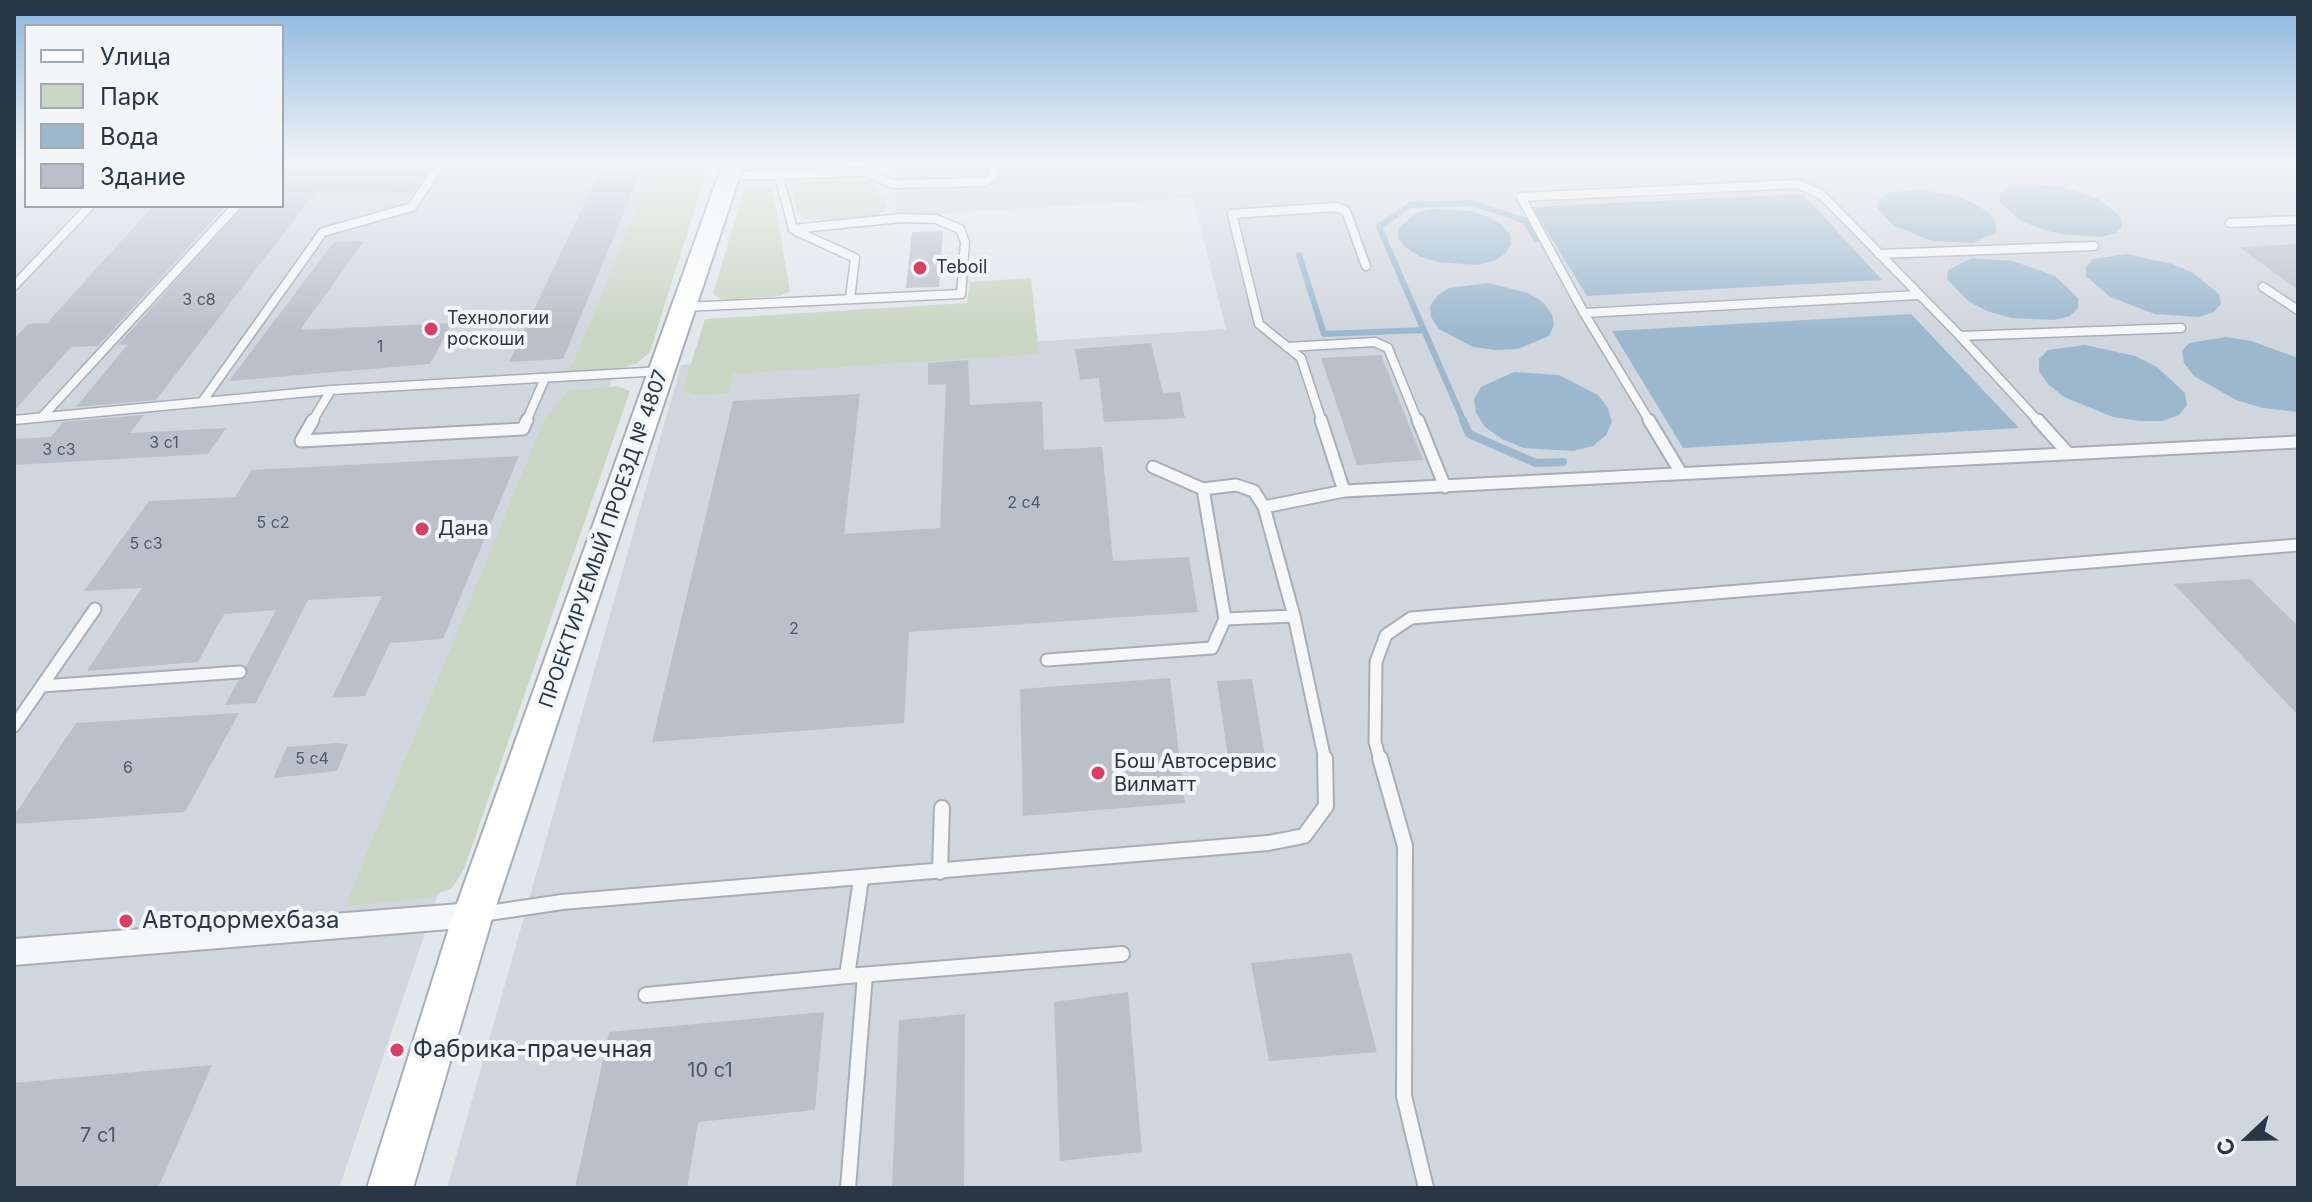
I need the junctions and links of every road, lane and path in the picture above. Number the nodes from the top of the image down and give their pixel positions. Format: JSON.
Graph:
{"nodes":[{"id":1,"x":78,"y":219,"type":"edge"},
{"id":2,"x":224,"y":219,"type":"edge"},
{"id":3,"x":369,"y":219,"type":"edge"},
{"id":4,"x":715,"y":219,"type":"edge"},
{"id":5,"x":790,"y":219,"type":"edge"},
{"id":6,"x":890,"y":219,"type":"edge"},
{"id":7,"x":936,"y":219,"type":"edge"},
{"id":8,"x":1233,"y":219,"type":"edge"},
{"id":9,"x":1349,"y":219,"type":"edge"},
{"id":10,"x":1533,"y":219,"type":"edge"},
{"id":11,"x":1845,"y":219,"type":"edge"},
{"id":12,"x":2298,"y":220,"type":"edge"},
{"id":13,"x":2230,"y":223,"type":"dead end"},
{"id":14,"x":793,"y":229,"type":"junction"},
{"id":15,"x":2094,"y":246,"type":"dead end"},
{"id":16,"x":1879,"y":254,"type":"junction"},
{"id":17,"x":1366,"y":266,"type":"dead end"},
{"id":18,"x":14,"y":286,"type":"edge"},
{"id":19,"x":2263,"y":287,"type":"dead end"},
{"id":20,"x":1918,"y":295,"type":"junction"},
{"id":21,"x":850,"y":299,"type":"junction"},
{"id":22,"x":684,"y":307,"type":"junction"},
{"id":23,"x":2298,"y":310,"type":"edge"},
{"id":24,"x":1584,"y":313,"type":"junction"},
{"id":25,"x":2181,"y":328,"type":"dead end"},
{"id":26,"x":1960,"y":336,"type":"junction"},
{"id":27,"x":1287,"y":347,"type":"junction"},
{"id":28,"x":662,"y":371,"type":"junction"},
{"id":29,"x":545,"y":378,"type":"junction"},
{"id":30,"x":331,"y":390,"type":"junction"},
{"id":31,"x":202,"y":402,"type":"junction"},
{"id":32,"x":42,"y":417,"type":"junction"},
{"id":33,"x":14,"y":420,"type":"edge"},
{"id":34,"x":2298,"y":442,"type":"edge"},
{"id":35,"x":2067,"y":452,"type":"junction"},
{"id":36,"x":1153,"y":467,"type":"dead end"},
{"id":37,"x":1681,"y":473,"type":"junction"},
{"id":38,"x":1445,"y":487,"type":"junction"},
{"id":39,"x":1203,"y":489,"type":"junction"},
{"id":40,"x":1344,"y":491,"type":"junction"},
{"id":41,"x":1264,"y":507,"type":"junction"},
{"id":42,"x":2298,"y":545,"type":"edge"},
{"id":43,"x":95,"y":609,"type":"dead end"},
{"id":44,"x":1294,"y":616,"type":"junction"},
{"id":45,"x":1225,"y":619,"type":"junction"},
{"id":46,"x":1047,"y":660,"type":"dead end"},
{"id":47,"x":240,"y":672,"type":"dead end"},
{"id":48,"x":42,"y":686,"type":"junction"},
{"id":49,"x":14,"y":726,"type":"edge"},
{"id":50,"x":942,"y":808,"type":"dead end"},
{"id":51,"x":940,"y":872,"type":"junction"},
{"id":52,"x":861,"y":879,"type":"junction"},
{"id":53,"x":473,"y":915,"type":"junction"},
{"id":54,"x":14,"y":952,"type":"edge"},
{"id":55,"x":1122,"y":954,"type":"dead end"},
{"id":56,"x":865,"y":975,"type":"junction"},
{"id":57,"x":847,"y":976,"type":"junction"},
{"id":58,"x":646,"y":995,"type":"dead end"},
{"id":59,"x":390,"y":1188,"type":"edge"},
{"id":60,"x":848,"y":1188,"type":"edge"},
{"id":61,"x":1426,"y":1188,"type":"edge"}],
"edges":[{"from":1,"to":18,"type":"lane"},
{"from":2,"to":32,"type":"lane"},
{"from":3,"to":31,"type":"lane"},
{"from":4,"to":22,"type":"main road","name":"ПРОЕКТИРУЕМЫЙ ПРОЕЗД № 4807"},
{"from":5,"to":14,"type":"lane"},
{"from":6,"to":14,"type":"lane"},
{"from":7,"to":21,"type":"lane"},
{"from":8,"to":27,"type":"lane"},
{"from":9,"to":17,"type":"lane"},
{"from":10,"to":24,"type":"lane"},
{"from":11,"to":16,"type":"lane"},
{"from":12,"to":13,"type":"lane"},
{"from":14,"to":21,"type":"lane"},
{"from":15,"to":16,"type":"lane"},
{"from":16,"to":20,"type":"lane"},
{"from":19,"to":23,"type":"lane"},
{"from":20,"to":24,"type":"lane"},
{"from":20,"to":26,"type":"lane"},
{"from":21,"to":22,"type":"lane"},
{"from":22,"to":28,"type":"main road","name":"ПРОЕКТИРУЕМЫЙ ПРОЕЗД № 4807"},
{"from":24,"to":37,"type":"lane"},
{"from":25,"to":26,"type":"lane"},
{"from":26,"to":35,"type":"lane"},
{"from":27,"to":38,"type":"lane"},
{"from":27,"to":40,"type":"lane"},
{"from":28,"to":29,"type":"lane"},
{"from":28,"to":53,"type":"main road","name":"ПРОЕКТИРУЕМЫЙ ПРОЕЗД № 4807"},
{"from":29,"to":30,"type":"lane"},
{"from":29,"to":30,"type":"lane"},
{"from":30,"to":31,"type":"lane"},
{"from":31,"to":32,"type":"lane"},
{"from":32,"to":33,"type":"lane"},
{"from":34,"to":35,"type":"lane"},
{"from":35,"to":37,"type":"lane"},
{"from":36,"to":39,"type":"lane"},
{"from":37,"to":38,"type":"lane"},
{"from":38,"to":40,"type":"lane"},
{"from":39,"to":41,"type":"lane"},
{"from":39,"to":45,"type":"lane"},
{"from":40,"to":41,"type":"lane"},
{"from":41,"to":44,"type":"lane"},
{"from":42,"to":61,"type":"lane"},
{"from":43,"to":48,"type":"lane"},
{"from":44,"to":45,"type":"lane"},
{"from":44,"to":51,"type":"lane"},
{"from":45,"to":46,"type":"lane"},
{"from":47,"to":48,"type":"lane"},
{"from":48,"to":49,"type":"lane"},
{"from":50,"to":51,"type":"lane"},
{"from":51,"to":52,"type":"lane"},
{"from":52,"to":53,"type":"lane"},
{"from":52,"to":57,"type":"lane"},
{"from":53,"to":54,"type":"street"},
{"from":53,"to":59,"type":"main road","name":"ПРОЕКТИРУЕМЫЙ ПРОЕЗД № 4807"},
{"from":55,"to":56,"type":"lane"},
{"from":56,"to":57,"type":"lane"},
{"from":56,"to":60,"type":"lane"},
{"from":57,"to":58,"type":"lane"}]}
